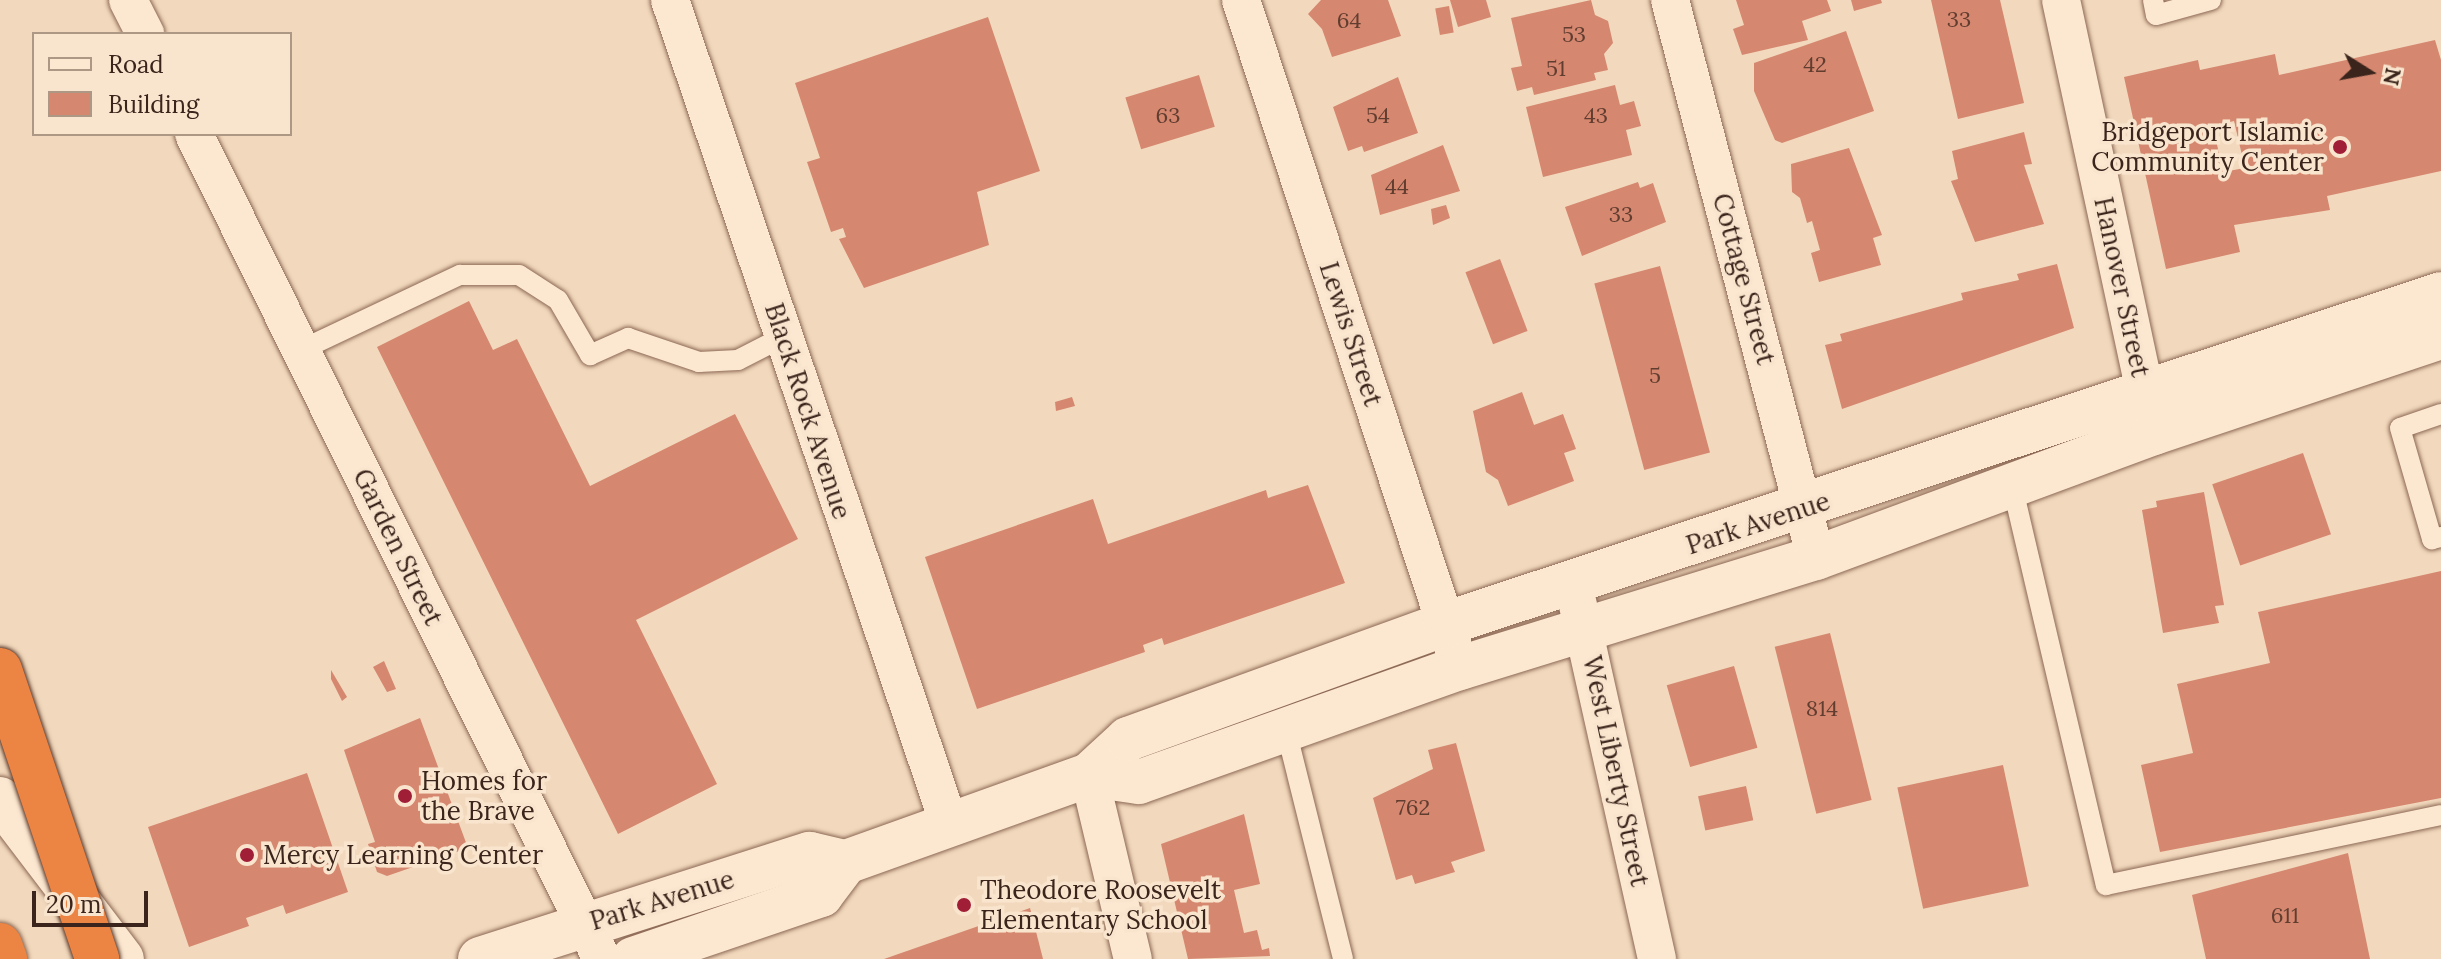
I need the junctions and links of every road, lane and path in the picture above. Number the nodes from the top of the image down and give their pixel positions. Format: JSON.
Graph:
{"nodes":[{"id":1,"x":128,"y":0,"type":"edge"},
{"id":2,"x":670,"y":0,"type":"edge"},
{"id":3,"x":1241,"y":0,"type":"edge"},
{"id":4,"x":1670,"y":0,"type":"edge"},
{"id":5,"x":2061,"y":0,"type":"edge"},
{"id":6,"x":2153,"y":0,"type":"edge"},
{"id":7,"x":2211,"y":0,"type":"edge"},
{"id":8,"x":144,"y":32,"type":"edge"},
{"id":9,"x":195,"y":136,"type":"edge"},
{"id":10,"x":2441,"y":294,"type":"edge"},
{"id":11,"x":783,"y":337,"type":"junction"},
{"id":12,"x":2441,"y":337,"type":"edge"},
{"id":13,"x":301,"y":350,"type":"junction"},
{"id":14,"x":2145,"y":390,"type":"junction"},
{"id":15,"x":2441,"y":414,"type":"edge"},
{"id":16,"x":2154,"y":433,"type":"junction"},
{"id":17,"x":2012,"y":485,"type":"junction"},
{"id":18,"x":1804,"y":509,"type":"junction"},
{"id":19,"x":2441,"y":537,"type":"edge"},
{"id":20,"x":1816,"y":558,"type":"junction"},
{"id":21,"x":1573,"y":583,"type":"junction"},
{"id":22,"x":1445,"y":624,"type":"junction"},
{"id":23,"x":1585,"y":628,"type":"junction"},
{"id":24,"x":1460,"y":668,"type":"junction"},
{"id":25,"x":0,"y":670,"type":"edge"},
{"id":26,"x":1286,"y":730,"type":"junction"},
{"id":27,"x":1089,"y":775,"type":"junction"},
{"id":28,"x":0,"y":799,"type":"edge"},
{"id":29,"x":2441,"y":815,"type":"edge"},
{"id":30,"x":948,"y":821,"type":"junction"},
{"id":31,"x":846,"y":862,"type":"junction"},
{"id":32,"x":594,"y":942,"type":"edge"},
{"id":33,"x":0,"y":945,"type":"edge"},
{"id":34,"x":5,"y":959,"type":"edge"},
{"id":35,"x":97,"y":959,"type":"edge"},
{"id":36,"x":122,"y":959,"type":"edge"},
{"id":37,"x":480,"y":959,"type":"edge"},
{"id":38,"x":633,"y":959,"type":"edge"},
{"id":39,"x":1133,"y":959,"type":"edge"},
{"id":40,"x":1343,"y":959,"type":"edge"},
{"id":41,"x":1657,"y":959,"type":"edge"}],
"edges":[{"from":1,"to":8,"type":"street"},
{"from":2,"to":11,"type":"street","name":"Black Rock Avenue"},
{"from":3,"to":22,"type":"street","name":"Lewis Street"},
{"from":4,"to":18,"type":"street","name":"Cottage Street"},
{"from":5,"to":14,"type":"street","name":"Hanover Street"},
{"from":6,"to":7,"type":"lane"},
{"from":9,"to":13,"type":"street","name":"Garden Street"},
{"from":10,"to":14,"type":"main road","name":"Park Avenue"},
{"from":11,"to":13,"type":"lane"},
{"from":11,"to":30,"type":"street","name":"Black Rock Avenue"},
{"from":12,"to":16,"type":"main road","name":"Park Avenue"},
{"from":13,"to":32,"type":"street","name":"Garden Street"},
{"from":14,"to":16,"type":"street","name":"Hanover Street"},
{"from":14,"to":18,"type":"main road","name":"Park Avenue"},
{"from":15,"to":19,"type":"lane"},
{"from":16,"to":17,"type":"main road","name":"Park Avenue"},
{"from":17,"to":20,"type":"main road","name":"Park Avenue"},
{"from":17,"to":29,"type":"lane"},
{"from":18,"to":20,"type":"street","name":"Cottage Street"},
{"from":18,"to":21,"type":"main road","name":"Park Avenue"},
{"from":20,"to":23,"type":"main road","name":"Park Avenue"},
{"from":21,"to":22,"type":"main road","name":"Park Avenue"},
{"from":21,"to":23,"type":"street","name":"West Liberty Street"},
{"from":22,"to":24,"type":"street","name":"Lewis Street"},
{"from":22,"to":27,"type":"main road","name":"Park Avenue"},
{"from":23,"to":24,"type":"main road","name":"Park Avenue"},
{"from":23,"to":41,"type":"street","name":"West Liberty Street"},
{"from":24,"to":26,"type":"main road","name":"Park Avenue"},
{"from":25,"to":35,"type":"highway","bridge":true},
{"from":26,"to":27,"type":"main road","name":"Park Avenue"},
{"from":26,"to":40,"type":"lane"},
{"from":27,"to":30,"type":"main road","name":"Park Avenue"},
{"from":27,"to":39,"type":"street"},
{"from":28,"to":36,"type":"main road"},
{"from":30,"to":31,"type":"main road","name":"Park Avenue"},
{"from":31,"to":32,"type":"main road","name":"Park Avenue"},
{"from":31,"to":38,"type":"main road","name":"Park Avenue"},
{"from":32,"to":37,"type":"main road","name":"Park Avenue"},
{"from":33,"to":34,"type":"highway"}]}
